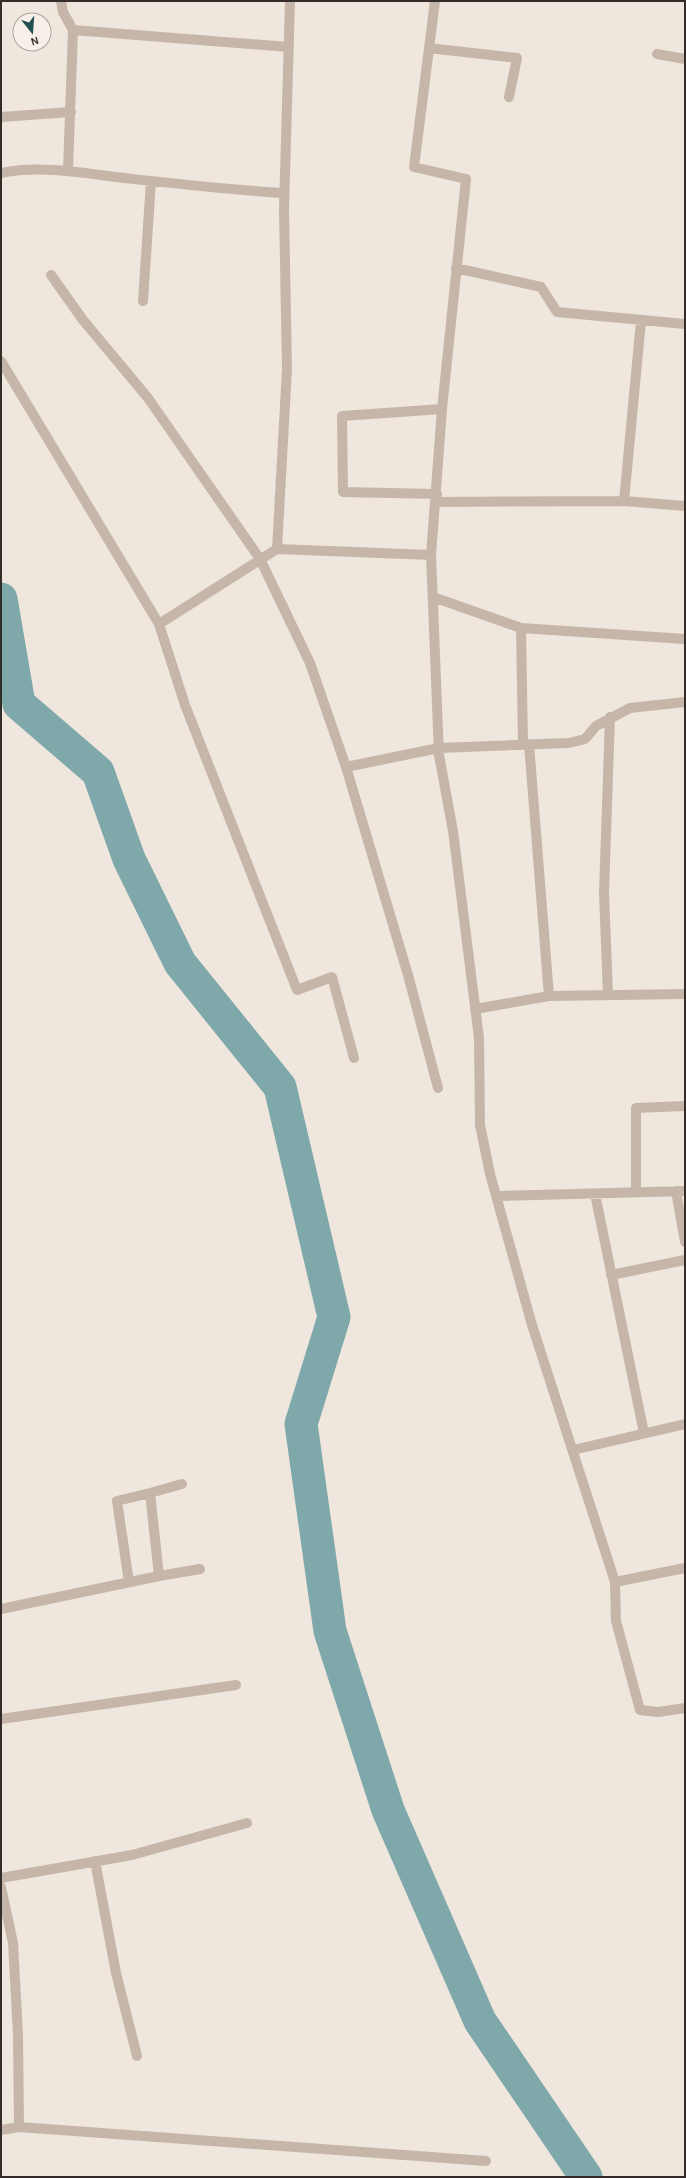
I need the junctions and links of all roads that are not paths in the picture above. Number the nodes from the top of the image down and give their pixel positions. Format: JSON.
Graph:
{"nodes":[{"id":1,"x":61,"y":1,"type":"edge"},
{"id":2,"x":290,"y":1,"type":"edge"},
{"id":3,"x":436,"y":1,"type":"edge"},
{"id":4,"x":73,"y":30,"type":"junction"},
{"id":5,"x":289,"y":47,"type":"junction"},
{"id":6,"x":429,"y":48,"type":"junction"},
{"id":7,"x":656,"y":54,"type":"dead end"},
{"id":8,"x":685,"y":59,"type":"edge"},
{"id":9,"x":509,"y":97,"type":"dead end"},
{"id":10,"x":71,"y":112,"type":"junction"},
{"id":11,"x":1,"y":117,"type":"edge"},
{"id":12,"x":68,"y":170,"type":"junction"},
{"id":13,"x":1,"y":173,"type":"edge"},
{"id":14,"x":151,"y":181,"type":"junction"},
{"id":15,"x":284,"y":193,"type":"junction"},
{"id":16,"x":456,"y":268,"type":"junction"},
{"id":17,"x":51,"y":275,"type":"dead end"},
{"id":18,"x":143,"y":301,"type":"dead end"},
{"id":19,"x":641,"y":320,"type":"junction"},
{"id":20,"x":685,"y":324,"type":"edge"},
{"id":21,"x":1,"y":361,"type":"edge"},
{"id":22,"x":442,"y":409,"type":"junction"},
{"id":23,"x":436,"y":498,"type":"junction"},
{"id":24,"x":624,"y":501,"type":"junction"},
{"id":25,"x":685,"y":506,"type":"edge"},
{"id":26,"x":277,"y":549,"type":"junction"},
{"id":27,"x":431,"y":555,"type":"junction"},
{"id":28,"x":260,"y":559,"type":"junction"},
{"id":29,"x":433,"y":597,"type":"junction"},
{"id":30,"x":159,"y":624,"type":"junction"},
{"id":31,"x":522,"y":628,"type":"junction"},
{"id":32,"x":685,"y":639,"type":"edge"},
{"id":33,"x":685,"y":702,"type":"edge"},
{"id":34,"x":610,"y":717,"type":"junction"},
{"id":35,"x":526,"y":745,"type":"junction"},
{"id":36,"x":439,"y":748,"type":"junction"},
{"id":37,"x":346,"y":767,"type":"junction"},
{"id":38,"x":685,"y":994,"type":"edge"},
{"id":39,"x":608,"y":995,"type":"junction"},
{"id":40,"x":549,"y":996,"type":"junction"},
{"id":41,"x":475,"y":1009,"type":"junction"},
{"id":42,"x":354,"y":1058,"type":"dead end"},
{"id":43,"x":438,"y":1088,"type":"dead end"},
{"id":44,"x":685,"y":1106,"type":"edge"},
{"id":45,"x":680,"y":1191,"type":"edge"},
{"id":46,"x":636,"y":1192,"type":"junction"},
{"id":47,"x":595,"y":1194,"type":"junction"},
{"id":48,"x":496,"y":1196,"type":"junction"},
{"id":49,"x":685,"y":1242,"type":"edge"},
{"id":50,"x":685,"y":1260,"type":"edge"},
{"id":51,"x":612,"y":1275,"type":"junction"},
{"id":52,"x":685,"y":1424,"type":"edge"},
{"id":53,"x":644,"y":1434,"type":"junction"},
{"id":54,"x":573,"y":1450,"type":"junction"},
{"id":55,"x":182,"y":1484,"type":"dead end"},
{"id":56,"x":150,"y":1493,"type":"junction"},
{"id":57,"x":685,"y":1568,"type":"edge"},
{"id":58,"x":200,"y":1569,"type":"dead end"},
{"id":59,"x":159,"y":1576,"type":"junction"},
{"id":60,"x":129,"y":1582,"type":"junction"},
{"id":61,"x":615,"y":1582,"type":"junction"},
{"id":62,"x":1,"y":1609,"type":"edge"},
{"id":63,"x":236,"y":1685,"type":"dead end"},
{"id":64,"x":685,"y":1708,"type":"edge"},
{"id":65,"x":1,"y":1719,"type":"edge"},
{"id":66,"x":247,"y":1823,"type":"dead end"},
{"id":67,"x":95,"y":1862,"type":"junction"},
{"id":68,"x":1,"y":1878,"type":"edge"},
{"id":69,"x":1,"y":1887,"type":"edge"},
{"id":70,"x":137,"y":2056,"type":"dead end"},
{"id":71,"x":19,"y":2127,"type":"junction"},
{"id":72,"x":1,"y":2130,"type":"edge"},
{"id":73,"x":486,"y":2161,"type":"dead end"}],
"edges":[{"from":1,"to":4,"type":"street"},
{"from":2,"to":5,"type":"street"},
{"from":3,"to":6,"type":"street"},
{"from":4,"to":5,"type":"street"},
{"from":4,"to":10,"type":"street"},
{"from":5,"to":15,"type":"street"},
{"from":6,"to":9,"type":"street"},
{"from":6,"to":16,"type":"street"},
{"from":7,"to":8,"type":"street"},
{"from":10,"to":11,"type":"street"},
{"from":10,"to":12,"type":"street"},
{"from":12,"to":13,"type":"street"},
{"from":12,"to":14,"type":"street"},
{"from":14,"to":15,"type":"street"},
{"from":14,"to":18,"type":"street"},
{"from":15,"to":26,"type":"street"},
{"from":16,"to":19,"type":"street"},
{"from":16,"to":22,"type":"street"},
{"from":17,"to":28,"type":"street"},
{"from":19,"to":20,"type":"street"},
{"from":19,"to":24,"type":"street"},
{"from":21,"to":30,"type":"street"},
{"from":22,"to":23,"type":"street"},
{"from":22,"to":23,"type":"street"},
{"from":23,"to":24,"type":"street"},
{"from":23,"to":27,"type":"street"},
{"from":24,"to":25,"type":"street"},
{"from":26,"to":27,"type":"street"},
{"from":26,"to":28,"type":"street"},
{"from":27,"to":29,"type":"street"},
{"from":28,"to":30,"type":"street"},
{"from":28,"to":37,"type":"street"},
{"from":29,"to":31,"type":"street"},
{"from":29,"to":36,"type":"street"},
{"from":30,"to":42,"type":"street"},
{"from":31,"to":32,"type":"street"},
{"from":31,"to":35,"type":"street"},
{"from":33,"to":34,"type":"street"},
{"from":34,"to":35,"type":"street"},
{"from":34,"to":39,"type":"street"},
{"from":35,"to":36,"type":"street"},
{"from":35,"to":40,"type":"street"},
{"from":36,"to":37,"type":"street"},
{"from":36,"to":41,"type":"street"},
{"from":37,"to":43,"type":"street"},
{"from":38,"to":39,"type":"street"},
{"from":39,"to":40,"type":"street"},
{"from":40,"to":41,"type":"street"},
{"from":41,"to":48,"type":"street"},
{"from":44,"to":46,"type":"street"},
{"from":45,"to":46,"type":"street"},
{"from":45,"to":49,"type":"street"},
{"from":46,"to":47,"type":"street"},
{"from":47,"to":48,"type":"street"},
{"from":47,"to":51,"type":"street"},
{"from":48,"to":54,"type":"street"},
{"from":50,"to":51,"type":"street"},
{"from":51,"to":53,"type":"street"},
{"from":52,"to":53,"type":"street"},
{"from":53,"to":54,"type":"street"},
{"from":54,"to":61,"type":"street"},
{"from":55,"to":56,"type":"street"},
{"from":56,"to":59,"type":"street"},
{"from":56,"to":60,"type":"street"},
{"from":57,"to":61,"type":"street"},
{"from":58,"to":59,"type":"street"},
{"from":59,"to":60,"type":"street"},
{"from":60,"to":62,"type":"street"},
{"from":61,"to":64,"type":"street"},
{"from":63,"to":65,"type":"street"},
{"from":66,"to":67,"type":"street"},
{"from":67,"to":68,"type":"street"},
{"from":67,"to":70,"type":"street"},
{"from":69,"to":71,"type":"street"},
{"from":71,"to":72,"type":"street"},
{"from":71,"to":73,"type":"street"}]}
